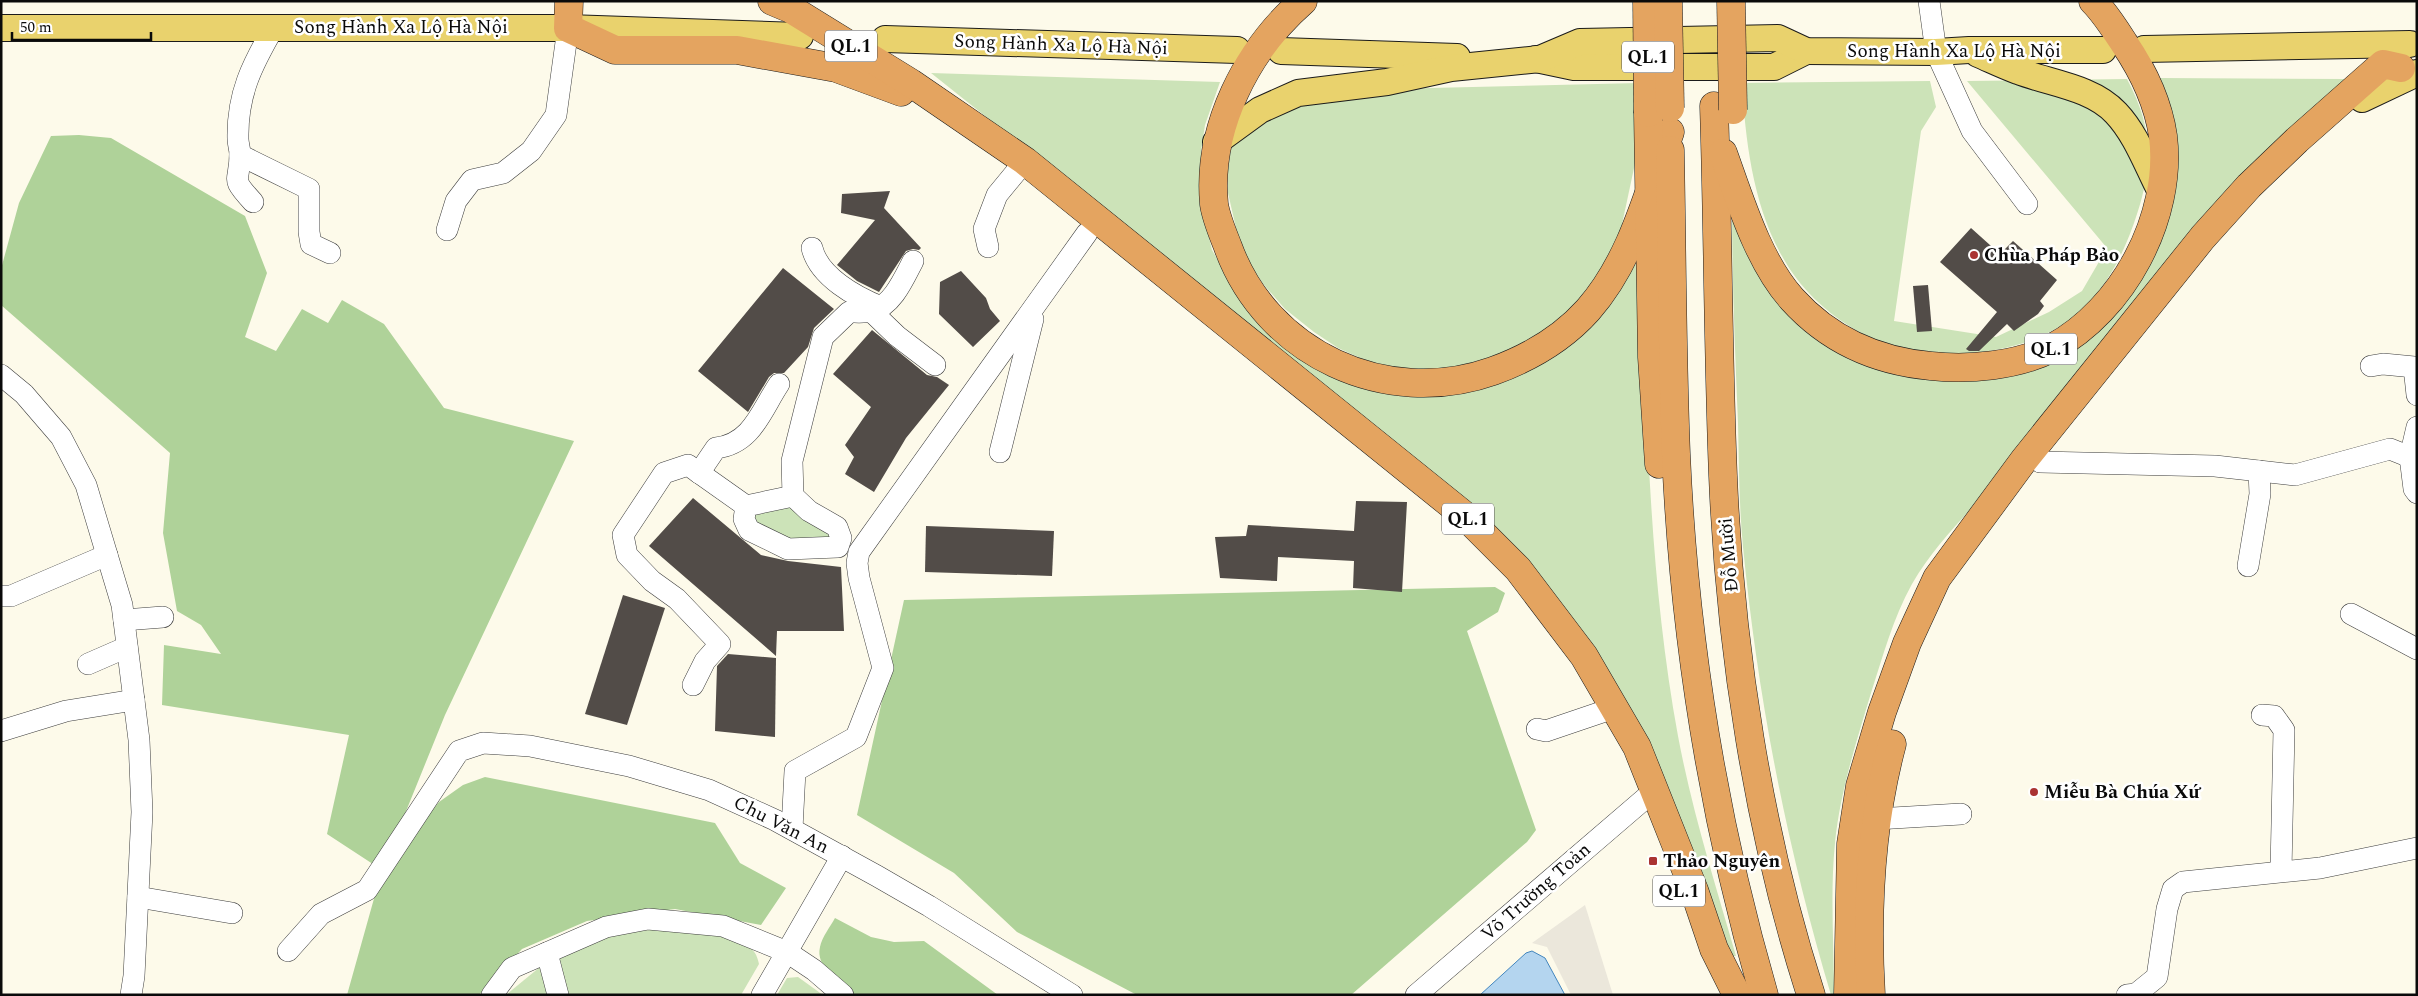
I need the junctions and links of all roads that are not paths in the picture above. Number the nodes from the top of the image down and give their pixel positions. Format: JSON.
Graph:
{"nodes":[{"id":1,"x":569,"y":1,"type":"edge"},
{"id":2,"x":772,"y":1,"type":"edge"},
{"id":3,"x":1303,"y":1,"type":"edge"},
{"id":4,"x":1647,"y":1,"type":"edge"},
{"id":5,"x":1668,"y":1,"type":"edge"},
{"id":6,"x":1712,"y":1,"type":"edge"},
{"id":7,"x":1731,"y":1,"type":"edge"},
{"id":8,"x":1929,"y":1,"type":"edge"},
{"id":9,"x":2093,"y":1,"type":"edge"},
{"id":10,"x":274,"y":27,"type":"junction"},
{"id":11,"x":1,"y":28,"type":"edge"},
{"id":12,"x":568,"y":28,"type":"junction"},
{"id":13,"x":800,"y":36,"type":"dead end"},
{"id":14,"x":885,"y":39,"type":"dead end"},
{"id":15,"x":2144,"y":49,"type":"dead end"},
{"id":16,"x":1237,"y":50,"type":"dead end"},
{"id":17,"x":1969,"y":50,"type":"junction"},
{"id":18,"x":2103,"y":50,"type":"dead end"},
{"id":19,"x":1281,"y":51,"type":"dead end"},
{"id":20,"x":1936,"y":52,"type":"junction"},
{"id":21,"x":1540,"y":59,"type":"junction"},
{"id":22,"x":2411,"y":61,"type":"edge"},
{"id":23,"x":954,"y":112,"type":"junction"},
{"id":24,"x":1721,"y":116,"type":"junction"},
{"id":25,"x":1663,"y":118,"type":"junction"},
{"id":26,"x":1216,"y":142,"type":"junction"},
{"id":27,"x":240,"y":155,"type":"junction"},
{"id":28,"x":1025,"y":161,"type":"junction"},
{"id":29,"x":1056,"y":185,"type":"junction"},
{"id":30,"x":1650,"y":188,"type":"junction"},
{"id":31,"x":2160,"y":190,"type":"junction"},
{"id":32,"x":253,"y":202,"type":"dead end"},
{"id":33,"x":2027,"y":204,"type":"dead end"},
{"id":34,"x":447,"y":230,"type":"dead end"},
{"id":35,"x":1087,"y":233,"type":"junction"},
{"id":36,"x":988,"y":247,"type":"dead end"},
{"id":37,"x":812,"y":248,"type":"dead end"},
{"id":38,"x":330,"y":254,"type":"dead end"},
{"id":39,"x":913,"y":261,"type":"dead end"},
{"id":40,"x":1038,"y":305,"type":"junction"},
{"id":41,"x":876,"y":309,"type":"junction"},
{"id":42,"x":935,"y":365,"type":"dead end"},
{"id":43,"x":2371,"y":366,"type":"dead end"},
{"id":44,"x":1,"y":375,"type":"edge"},
{"id":45,"x":779,"y":384,"type":"dead end"},
{"id":46,"x":2417,"y":395,"type":"edge"},
{"id":47,"x":2417,"y":427,"type":"edge"},
{"id":48,"x":1000,"y":452,"type":"dead end"},
{"id":49,"x":2410,"y":457,"type":"junction"},
{"id":50,"x":2040,"y":462,"type":"junction"},
{"id":51,"x":2259,"y":471,"type":"junction"},
{"id":52,"x":699,"y":473,"type":"junction"},
{"id":53,"x":2417,"y":493,"type":"edge"},
{"id":54,"x":793,"y":496,"type":"junction"},
{"id":55,"x":746,"y":506,"type":"junction"},
{"id":56,"x":873,"y":532,"type":"junction"},
{"id":57,"x":841,"y":538,"type":"junction"},
{"id":58,"x":107,"y":555,"type":"junction"},
{"id":59,"x":2248,"y":566,"type":"dead end"},
{"id":60,"x":1,"y":596,"type":"edge"},
{"id":61,"x":2351,"y":614,"type":"dead end"},
{"id":62,"x":163,"y":617,"type":"dead end"},
{"id":63,"x":124,"y":620,"type":"junction"},
{"id":64,"x":128,"y":647,"type":"junction"},
{"id":65,"x":2417,"y":649,"type":"edge"},
{"id":66,"x":88,"y":664,"type":"dead end"},
{"id":67,"x":693,"y":684,"type":"dead end"},
{"id":68,"x":134,"y":700,"type":"junction"},
{"id":69,"x":1602,"y":712,"type":"junction"},
{"id":70,"x":2262,"y":715,"type":"dead end"},
{"id":71,"x":1537,"y":729,"type":"dead end"},
{"id":72,"x":1,"y":731,"type":"edge"},
{"id":73,"x":1650,"y":793,"type":"junction"},
{"id":74,"x":1961,"y":814,"type":"dead end"},
{"id":75,"x":1876,"y":819,"type":"junction"},
{"id":76,"x":792,"y":828,"type":"junction"},
{"id":77,"x":2417,"y":848,"type":"edge"},
{"id":78,"x":842,"y":856,"type":"junction"},
{"id":79,"x":2281,"y":872,"type":"junction"},
{"id":80,"x":138,"y":897,"type":"junction"},
{"id":81,"x":232,"y":913,"type":"dead end"},
{"id":82,"x":288,"y":951,"type":"dead end"},
{"id":83,"x":787,"y":952,"type":"junction"},
{"id":84,"x":547,"y":953,"type":"junction"},
{"id":85,"x":1732,"y":985,"type":"edge"},
{"id":86,"x":131,"y":995,"type":"edge"},
{"id":87,"x":492,"y":995,"type":"edge"},
{"id":88,"x":558,"y":995,"type":"edge"},
{"id":89,"x":762,"y":995,"type":"edge"},
{"id":90,"x":842,"y":995,"type":"edge"},
{"id":91,"x":1072,"y":995,"type":"edge"},
{"id":92,"x":1416,"y":995,"type":"edge"},
{"id":93,"x":1752,"y":995,"type":"edge"},
{"id":94,"x":1764,"y":995,"type":"edge"},
{"id":95,"x":1811,"y":995,"type":"edge"},
{"id":96,"x":1848,"y":995,"type":"edge"},
{"id":97,"x":1871,"y":995,"type":"edge"},
{"id":98,"x":2127,"y":995,"type":"edge"}],
"edges":[{"from":1,"to":12,"type":"highway"},
{"from":2,"to":23,"type":"highway","number":"QL.1"},
{"from":3,"to":26,"type":"highway","number":"QL.1"},
{"from":4,"to":25,"type":"highway","number":"QL.1","bridge":true},
{"from":5,"to":25,"type":"highway","number":"QL.1","bridge":true},
{"from":6,"to":24,"type":"highway","number":"QL.1"},
{"from":7,"to":24,"type":"highway","number":"QL.1","bridge":true},
{"from":8,"to":20,"type":"street"},
{"from":9,"to":31,"type":"highway","number":"QL.1"},
{"from":10,"to":11,"type":"main road","name":"Song Hành Xa Lộ Hà Nội"},
{"from":10,"to":12,"type":"main road","name":"Song Hành Xa Lộ Hà Nội"},
{"from":10,"to":27,"type":"street"},
{"from":12,"to":13,"type":"main road","name":"Song Hành Xa Lộ Hà Nội"},
{"from":12,"to":23,"type":"highway"},
{"from":12,"to":34,"type":"street"},
{"from":14,"to":16,"type":"main road","name":"Song Hành Xa Lộ Hà Nội"},
{"from":15,"to":22,"type":"main road"},
{"from":17,"to":18,"type":"main road","name":"Song Hành Xa Lộ Hà Nội"},
{"from":17,"to":20,"type":"main road","name":"Song Hành Xa Lộ Hà Nội"},
{"from":17,"to":31,"type":"main road"},
{"from":19,"to":21,"type":"main road","name":"Song Hành Xa Lộ Hà Nội"},
{"from":20,"to":21,"type":"main road","name":"Song Hành Xa Lộ Hà Nội"},
{"from":20,"to":33,"type":"street"},
{"from":21,"to":26,"type":"main road"},
{"from":22,"to":50,"type":"highway"},
{"from":22,"to":96,"type":"highway"},
{"from":23,"to":28,"type":"highway","number":"QL.1"},
{"from":24,"to":31,"type":"highway","number":"QL.1"},
{"from":24,"to":95,"type":"highway","name":"Đỗ Mười","number":"QL.1"},
{"from":25,"to":30,"type":"highway","number":"QL.1"},
{"from":25,"to":94,"type":"highway","number":"QL.1"},
{"from":26,"to":30,"type":"highway","number":"QL.1"},
{"from":27,"to":32,"type":"street"},
{"from":27,"to":38,"type":"street"},
{"from":28,"to":29,"type":"highway","number":"QL.1"},
{"from":28,"to":36,"type":"street"},
{"from":29,"to":35,"type":"highway","number":"QL.1"},
{"from":29,"to":73,"type":"highway","number":"QL.1"},
{"from":30,"to":93,"type":"highway","number":"QL.1"},
{"from":35,"to":40,"type":"street"},
{"from":35,"to":69,"type":"highway","number":"QL.1"},
{"from":37,"to":41,"type":"street"},
{"from":39,"to":41,"type":"street"},
{"from":40,"to":48,"type":"street"},
{"from":40,"to":56,"type":"street"},
{"from":41,"to":42,"type":"street"},
{"from":41,"to":54,"type":"street"},
{"from":43,"to":46,"type":"street"},
{"from":44,"to":58,"type":"street"},
{"from":45,"to":52,"type":"street"},
{"from":47,"to":49,"type":"street"},
{"from":49,"to":51,"type":"street"},
{"from":49,"to":53,"type":"street"},
{"from":50,"to":51,"type":"street"},
{"from":50,"to":75,"type":"highway"},
{"from":51,"to":59,"type":"street"},
{"from":52,"to":55,"type":"street"},
{"from":52,"to":67,"type":"street"},
{"from":54,"to":55,"type":"street"},
{"from":54,"to":57,"type":"street"},
{"from":55,"to":57,"type":"street"},
{"from":56,"to":57,"type":"street"},
{"from":56,"to":76,"type":"street"},
{"from":58,"to":60,"type":"street"},
{"from":58,"to":63,"type":"street"},
{"from":61,"to":65,"type":"street"},
{"from":62,"to":63,"type":"street"},
{"from":63,"to":64,"type":"street"},
{"from":64,"to":66,"type":"street"},
{"from":64,"to":68,"type":"street"},
{"from":68,"to":72,"type":"street"},
{"from":68,"to":80,"type":"street"},
{"from":69,"to":71,"type":"street"},
{"from":69,"to":73,"type":"highway","number":"QL.1"},
{"from":70,"to":79,"type":"street"},
{"from":73,"to":85,"type":"highway","number":"QL.1"},
{"from":73,"to":92,"type":"street","name":"Võ Trường Toản"},
{"from":74,"to":75,"type":"street"},
{"from":75,"to":97,"type":"highway"},
{"from":76,"to":78,"type":"street","name":"Chu Văn An"},
{"from":76,"to":82,"type":"street","name":"Chu Văn An"},
{"from":77,"to":79,"type":"street"},
{"from":78,"to":83,"type":"street"},
{"from":78,"to":91,"type":"street","name":"Chu Văn An"},
{"from":79,"to":98,"type":"street"},
{"from":80,"to":81,"type":"street"},
{"from":80,"to":86,"type":"street"},
{"from":83,"to":84,"type":"street"},
{"from":83,"to":89,"type":"street"},
{"from":83,"to":90,"type":"street"},
{"from":84,"to":87,"type":"street"},
{"from":84,"to":88,"type":"street"}]}
